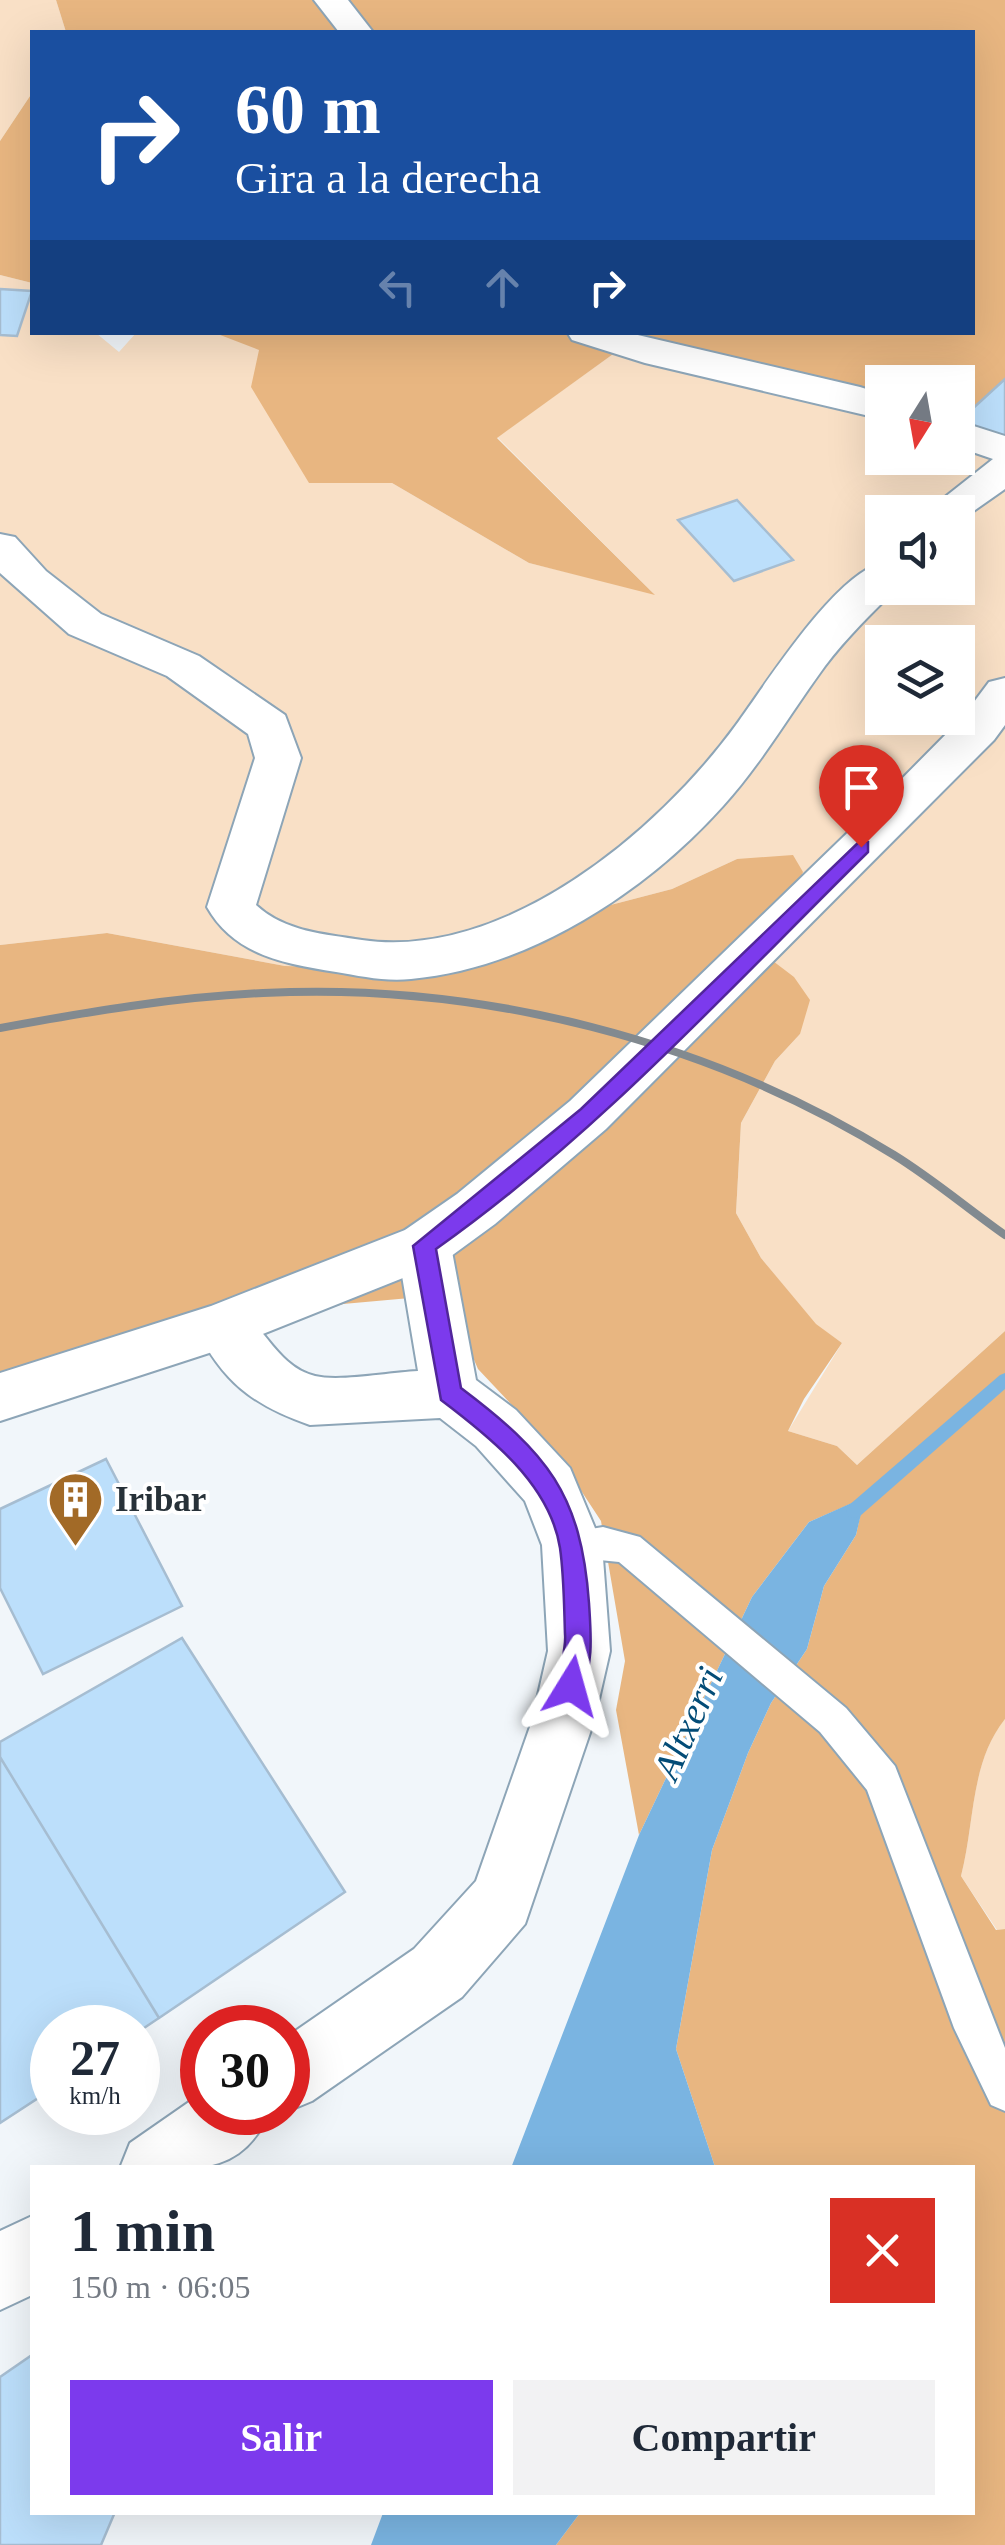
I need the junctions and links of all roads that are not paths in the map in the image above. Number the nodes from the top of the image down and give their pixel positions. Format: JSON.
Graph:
{"nodes":[{"id":1,"x":331,"y":0,"type":"edge"},
{"id":2,"x":354,"y":30,"type":"edge"},
{"id":3,"x":593,"y":335,"type":"edge"},
{"id":4,"x":865,"y":401,"type":"edge"},
{"id":5,"x":975,"y":439,"type":"edge"},
{"id":6,"x":1005,"y":450,"type":"edge"},
{"id":7,"x":1005,"y":468,"type":"edge"},
{"id":8,"x":969,"y":495,"type":"edge"},
{"id":9,"x":0,"y":546,"type":"edge"},
{"id":10,"x":865,"y":595,"type":"edge"},
{"id":11,"x":1005,"y":693,"type":"edge"},
{"id":12,"x":424,"y":1246,"type":"junction"},
{"id":13,"x":223,"y":1326,"type":"junction"},
{"id":14,"x":450,"y":1393,"type":"junction"},
{"id":15,"x":0,"y":1398,"type":"edge"},
{"id":16,"x":572,"y":1545,"type":"junction"},
{"id":17,"x":310,"y":2061,"type":"edge"},
{"id":18,"x":1005,"y":2091,"type":"edge"},
{"id":19,"x":202,"y":2135,"type":"edge"},
{"id":20,"x":159,"y":2165,"type":"edge"},
{"id":21,"x":30,"y":2253,"type":"edge"},
{"id":22,"x":0,"y":2274,"type":"edge"}],
"edges":[{"from":1,"to":2,"type":"street"},
{"from":3,"to":4,"type":"street"},
{"from":5,"to":6,"type":"street"},
{"from":7,"to":8,"type":"street"},
{"from":9,"to":10,"type":"street"},
{"from":11,"to":12,"type":"street"},
{"from":12,"to":13,"type":"street"},
{"from":12,"to":14,"type":"street"},
{"from":13,"to":14,"type":"street"},
{"from":13,"to":15,"type":"street"},
{"from":14,"to":16,"type":"street"},
{"from":16,"to":17,"type":"street"},
{"from":16,"to":18,"type":"lane"},
{"from":19,"to":20,"type":"street"},
{"from":21,"to":22,"type":"street"}]}
